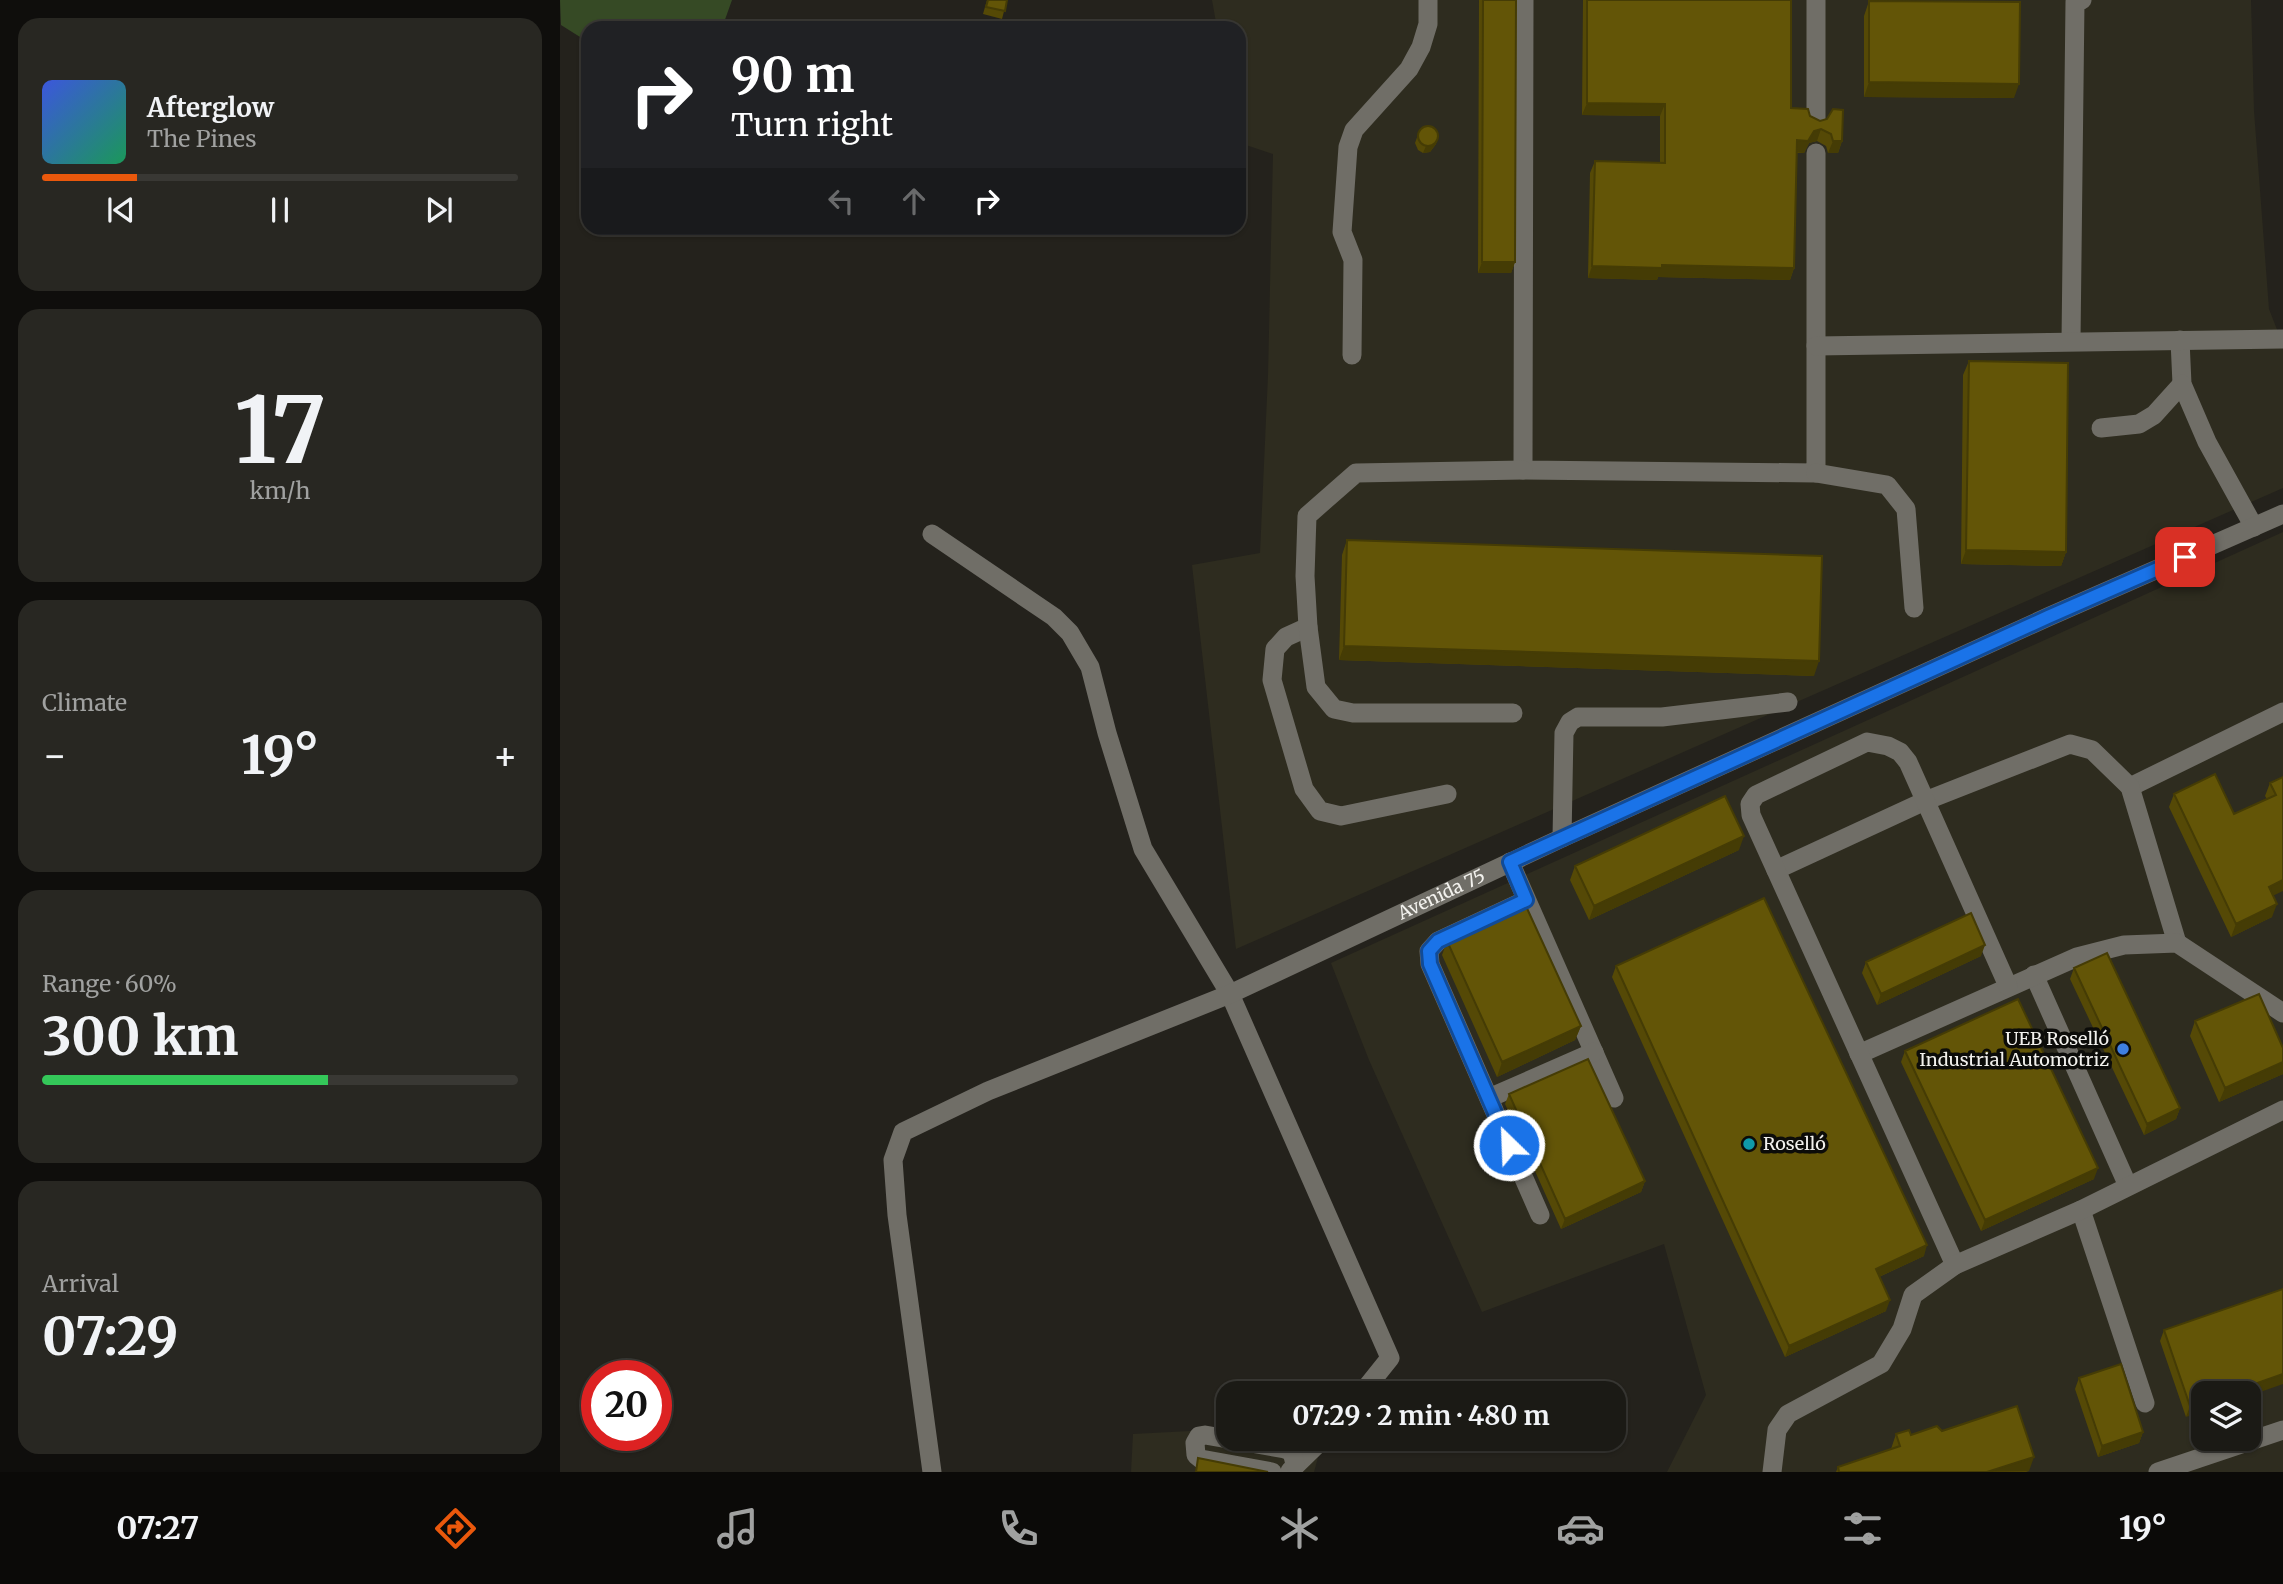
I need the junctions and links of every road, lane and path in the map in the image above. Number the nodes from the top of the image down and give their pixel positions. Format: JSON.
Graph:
{"nodes":[{"id":1,"x":1427,"y":0,"type":"edge"},
{"id":2,"x":1524,"y":0,"type":"edge"},
{"id":3,"x":1816,"y":0,"type":"edge"},
{"id":4,"x":2078,"y":3,"type":"edge"},
{"id":5,"x":1816,"y":121,"type":"edge"},
{"id":6,"x":1816,"y":153,"type":"dead end"},
{"id":7,"x":2283,"y":338,"type":"edge"},
{"id":8,"x":2180,"y":340,"type":"junction"},
{"id":9,"x":2071,"y":341,"type":"junction"},
{"id":10,"x":1816,"y":346,"type":"junction"},
{"id":11,"x":1352,"y":355,"type":"dead end"},
{"id":12,"x":2182,"y":384,"type":"junction"},
{"id":13,"x":2101,"y":428,"type":"dead end"},
{"id":14,"x":1523,"y":470,"type":"junction"},
{"id":15,"x":1816,"y":473,"type":"junction"},
{"id":16,"x":2283,"y":514,"type":"edge"},
{"id":17,"x":2254,"y":527,"type":"junction"},
{"id":18,"x":932,"y":534,"type":"dead end"},
{"id":19,"x":1914,"y":608,"type":"dead end"},
{"id":20,"x":1308,"y":626,"type":"junction"},
{"id":21,"x":1788,"y":702,"type":"dead end"},
{"id":22,"x":2283,"y":712,"type":"edge"},
{"id":23,"x":1513,"y":713,"type":"dead end"},
{"id":24,"x":2130,"y":787,"type":"junction"},
{"id":25,"x":1447,"y":794,"type":"dead end"},
{"id":26,"x":1926,"y":801,"type":"junction"},
{"id":27,"x":1562,"y":838,"type":"junction"},
{"id":28,"x":1510,"y":862,"type":"junction"},
{"id":29,"x":1776,"y":870,"type":"junction"},
{"id":30,"x":1526,"y":900,"type":"junction"},
{"id":31,"x":2177,"y":943,"type":"junction"},
{"id":32,"x":2034,"y":975,"type":"junction"},
{"id":33,"x":2008,"y":986,"type":"junction"},
{"id":34,"x":1230,"y":993,"type":"junction"},
{"id":35,"x":2283,"y":1013,"type":"edge"},
{"id":36,"x":1594,"y":1052,"type":"junction"},
{"id":37,"x":1860,"y":1055,"type":"junction"},
{"id":38,"x":1489,"y":1098,"type":"junction"},
{"id":39,"x":1614,"y":1098,"type":"dead end"},
{"id":40,"x":2283,"y":1110,"type":"edge"},
{"id":41,"x":2128,"y":1186,"type":"junction"},
{"id":42,"x":2081,"y":1210,"type":"junction"},
{"id":43,"x":1540,"y":1215,"type":"dead end"},
{"id":44,"x":1955,"y":1265,"type":"junction"},
{"id":45,"x":1372,"y":1381,"type":"edge"},
{"id":46,"x":2145,"y":1403,"type":"dead end"},
{"id":47,"x":2283,"y":1430,"type":"edge"},
{"id":48,"x":1311,"y":1451,"type":"edge"},
{"id":49,"x":1292,"y":1468,"type":"edge"},
{"id":50,"x":932,"y":1472,"type":"edge"},
{"id":51,"x":1272,"y":1472,"type":"edge"},
{"id":52,"x":1772,"y":1472,"type":"edge"},
{"id":53,"x":2158,"y":1472,"type":"edge"}],
"edges":[{"from":1,"to":11,"type":"street"},
{"from":2,"to":14,"type":"street"},
{"from":3,"to":5,"type":"street"},
{"from":4,"to":9,"type":"street"},
{"from":6,"to":10,"type":"street"},
{"from":7,"to":8,"type":"street"},
{"from":8,"to":9,"type":"street"},
{"from":8,"to":12,"type":"street"},
{"from":9,"to":10,"type":"street"},
{"from":10,"to":15,"type":"street"},
{"from":12,"to":13,"type":"street"},
{"from":12,"to":17,"type":"street"},
{"from":14,"to":15,"type":"street"},
{"from":14,"to":20,"type":"street"},
{"from":15,"to":19,"type":"street"},
{"from":16,"to":17,"type":"street","name":"Avenida 75"},
{"from":17,"to":27,"type":"street","name":"Avenida 75"},
{"from":18,"to":34,"type":"street"},
{"from":20,"to":23,"type":"street"},
{"from":20,"to":25,"type":"street"},
{"from":21,"to":27,"type":"street"},
{"from":22,"to":24,"type":"street"},
{"from":24,"to":26,"type":"street"},
{"from":24,"to":31,"type":"street"},
{"from":26,"to":29,"type":"street"},
{"from":26,"to":29,"type":"street"},
{"from":26,"to":33,"type":"street"},
{"from":27,"to":28,"type":"street","name":"Avenida 75"},
{"from":28,"to":30,"type":"street"},
{"from":28,"to":34,"type":"street","name":"Avenida 75"},
{"from":29,"to":37,"type":"street"},
{"from":30,"to":36,"type":"street"},
{"from":30,"to":38,"type":"street"},
{"from":31,"to":32,"type":"street"},
{"from":31,"to":35,"type":"street"},
{"from":32,"to":33,"type":"street"},
{"from":32,"to":41,"type":"street"},
{"from":33,"to":37,"type":"street"},
{"from":34,"to":45,"type":"street"},
{"from":34,"to":50,"type":"street","name":"Avenida 75"},
{"from":36,"to":38,"type":"street"},
{"from":36,"to":39,"type":"street"},
{"from":37,"to":44,"type":"street"},
{"from":38,"to":43,"type":"street"},
{"from":40,"to":41,"type":"street"},
{"from":41,"to":42,"type":"street"},
{"from":42,"to":44,"type":"street"},
{"from":42,"to":46,"type":"street"},
{"from":44,"to":52,"type":"street"},
{"from":47,"to":53,"type":"street"},
{"from":48,"to":49,"type":"street"},
{"from":49,"to":51,"type":"street"}]}
